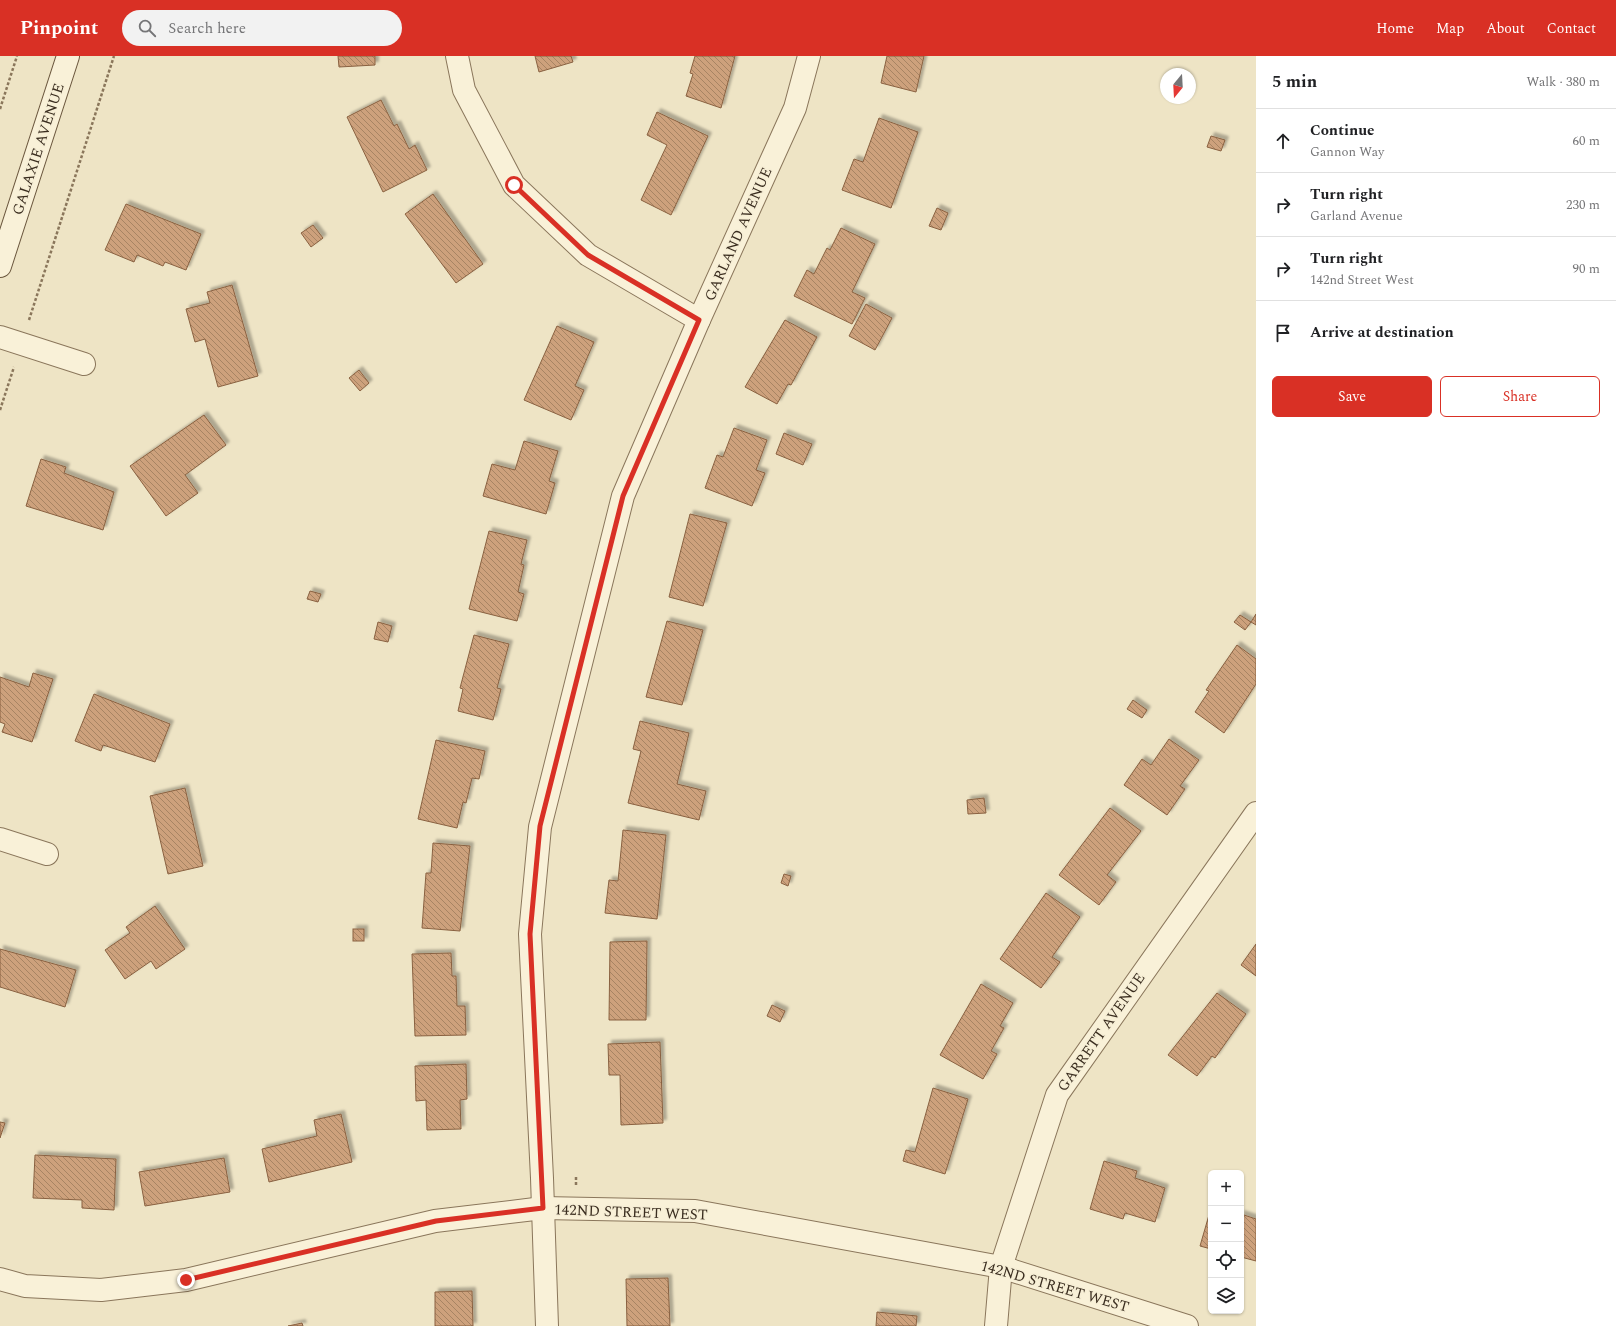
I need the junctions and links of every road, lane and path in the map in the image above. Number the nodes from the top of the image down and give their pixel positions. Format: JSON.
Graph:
{"nodes":[{"id":1,"x":17,"y":56,"type":"edge"},
{"id":2,"x":68,"y":56,"type":"edge"},
{"id":3,"x":114,"y":56,"type":"edge"},
{"id":4,"x":457,"y":56,"type":"edge"},
{"id":5,"x":809,"y":56,"type":"edge"},
{"id":6,"x":0,"y":109,"type":"edge"},
{"id":7,"x":0,"y":266,"type":"edge"},
{"id":8,"x":699,"y":320,"type":"junction"},
{"id":9,"x":0,"y":337,"type":"edge"},
{"id":10,"x":22,"y":344,"type":"junction"},
{"id":11,"x":84,"y":364,"type":"dead end"},
{"id":12,"x":0,"y":410,"type":"edge"},
{"id":13,"x":1256,"y":812,"type":"edge"},
{"id":14,"x":0,"y":839,"type":"edge"},
{"id":15,"x":47,"y":854,"type":"dead end"},
{"id":16,"x":543,"y":1208,"type":"junction"},
{"id":17,"x":1001,"y":1268,"type":"junction"},
{"id":18,"x":0,"y":1279,"type":"edge"},
{"id":19,"x":547,"y":1326,"type":"edge"},
{"id":20,"x":996,"y":1326,"type":"edge"},
{"id":21,"x":1187,"y":1326,"type":"edge"}],
"edges":[{"from":1,"to":6,"type":"path"},
{"from":2,"to":7,"type":"street","name":"GALAXIE AVENUE"},
{"from":3,"to":10,"type":"path"},
{"from":4,"to":8,"type":"street"},
{"from":5,"to":8,"type":"street","name":"GARLAND AVENUE"},
{"from":8,"to":16,"type":"street","name":"GARLAND AVENUE"},
{"from":9,"to":10,"type":"street"},
{"from":10,"to":11,"type":"street"},
{"from":10,"to":12,"type":"path"},
{"from":13,"to":17,"type":"street","name":"GARRETT AVENUE"},
{"from":14,"to":15,"type":"street"},
{"from":16,"to":17,"type":"street","name":"142ND STREET WEST"},
{"from":16,"to":18,"type":"street","name":"142ND STREET WEST"},
{"from":16,"to":19,"type":"street","name":"GARLAND AVENUE"},
{"from":17,"to":20,"type":"street","name":"GARRETT AVENUE"},
{"from":17,"to":21,"type":"street","name":"142ND STREET WEST"}]}
